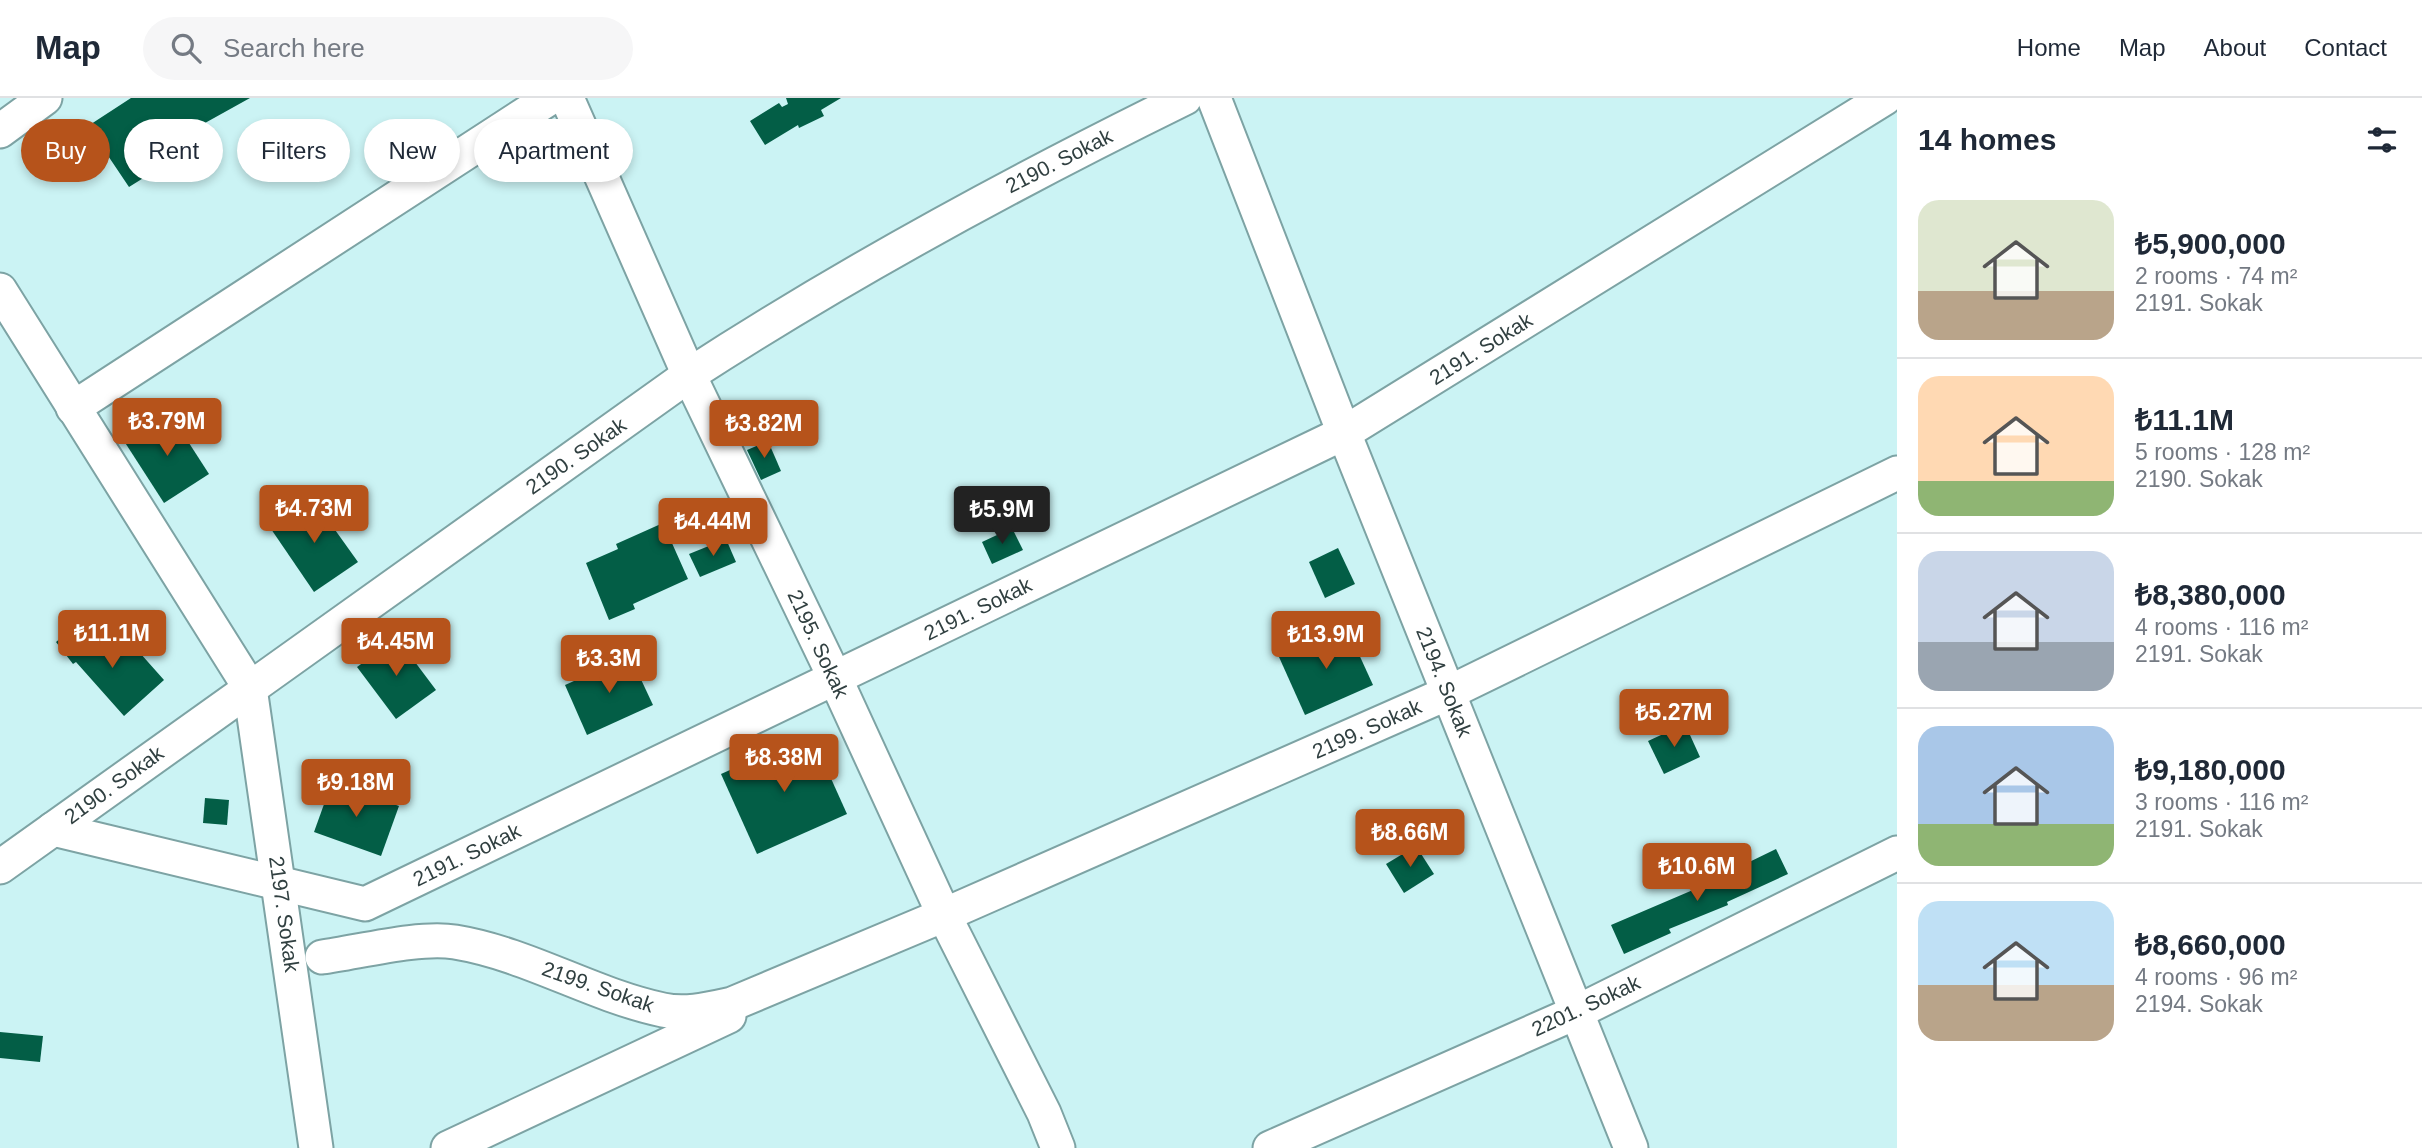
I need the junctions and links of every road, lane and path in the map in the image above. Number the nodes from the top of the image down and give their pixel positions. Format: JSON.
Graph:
{"nodes":[{"id":1,"x":45,"y":98,"type":"edge"},
{"id":2,"x":550,"y":98,"type":"edge"},
{"id":3,"x":567,"y":98,"type":"edge"},
{"id":4,"x":1185,"y":98,"type":"edge"},
{"id":5,"x":1214,"y":98,"type":"edge"},
{"id":6,"x":1885,"y":98,"type":"edge"},
{"id":7,"x":0,"y":131,"type":"edge"},
{"id":8,"x":0,"y":290,"type":"edge"},
{"id":9,"x":689,"y":375,"type":"junction"},
{"id":10,"x":74,"y":408,"type":"junction"},
{"id":11,"x":1344,"y":433,"type":"junction"},
{"id":12,"x":1897,"y":473,"type":"edge"},
{"id":13,"x":835,"y":678,"type":"junction"},
{"id":14,"x":250,"y":688,"type":"junction"},
{"id":15,"x":1448,"y":693,"type":"junction"},
{"id":16,"x":53,"y":829,"type":"junction"},
{"id":17,"x":1897,"y":853,"type":"edge"},
{"id":18,"x":0,"y":867,"type":"edge"},
{"id":19,"x":280,"y":885,"type":"junction"},
{"id":20,"x":944,"y":915,"type":"junction"},
{"id":21,"x":322,"y":957,"type":"dead end"},
{"id":22,"x":1575,"y":1013,"type":"junction"},
{"id":23,"x":1290,"y":1144,"type":"edge"},
{"id":24,"x":316,"y":1148,"type":"edge"},
{"id":25,"x":448,"y":1148,"type":"edge"},
{"id":26,"x":1058,"y":1148,"type":"edge"},
{"id":27,"x":1631,"y":1148,"type":"edge"}],
"edges":[{"from":1,"to":7,"type":"street"},
{"from":2,"to":10,"type":"street"},
{"from":3,"to":9,"type":"street","name":"2195. Sokak"},
{"from":4,"to":9,"type":"street","name":"2190. Sokak"},
{"from":5,"to":11,"type":"street","name":"2194. Sokak"},
{"from":6,"to":11,"type":"street","name":"2191. Sokak"},
{"from":8,"to":10,"type":"street","name":"2197. Sokak"},
{"from":9,"to":13,"type":"street","name":"2195. Sokak"},
{"from":9,"to":14,"type":"street","name":"2190. Sokak"},
{"from":10,"to":14,"type":"street","name":"2197. Sokak"},
{"from":11,"to":13,"type":"street","name":"2191. Sokak"},
{"from":11,"to":15,"type":"street","name":"2194. Sokak"},
{"from":12,"to":15,"type":"street","name":"2199. Sokak"},
{"from":13,"to":19,"type":"street","name":"2191. Sokak"},
{"from":13,"to":20,"type":"street","name":"2195. Sokak"},
{"from":14,"to":16,"type":"street","name":"2190. Sokak"},
{"from":14,"to":19,"type":"street","name":"2197. Sokak"},
{"from":15,"to":20,"type":"street","name":"2199. Sokak"},
{"from":15,"to":22,"type":"street","name":"2194. Sokak"},
{"from":16,"to":18,"type":"street","name":"2190. Sokak"},
{"from":16,"to":19,"type":"street","name":"2191. Sokak"},
{"from":17,"to":22,"type":"street","name":"2201. Sokak"},
{"from":19,"to":24,"type":"street","name":"2197. Sokak"},
{"from":20,"to":21,"type":"street","name":"2199. Sokak"},
{"from":20,"to":25,"type":"street","name":"2199. Sokak"},
{"from":20,"to":26,"type":"street","name":"2195. Sokak"},
{"from":22,"to":23,"type":"street","name":"2201. Sokak"},
{"from":22,"to":27,"type":"street","name":"2194. Sokak"}]}
